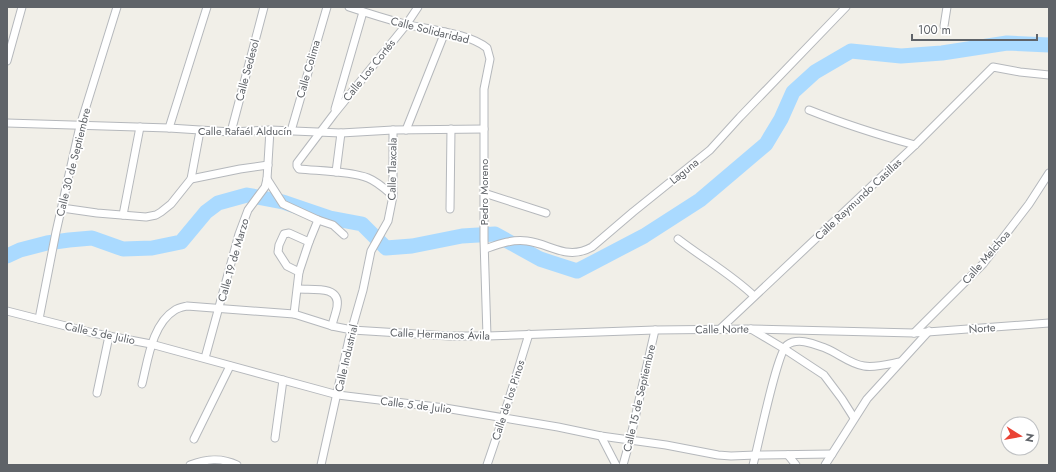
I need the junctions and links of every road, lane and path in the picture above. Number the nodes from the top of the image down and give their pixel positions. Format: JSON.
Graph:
{"nodes":[{"id":1,"x":22,"y":7,"type":"edge"},
{"id":2,"x":117,"y":7,"type":"edge"},
{"id":3,"x":208,"y":7,"type":"edge"},
{"id":4,"x":264,"y":7,"type":"edge"},
{"id":5,"x":327,"y":7,"type":"edge"},
{"id":6,"x":349,"y":7,"type":"edge"},
{"id":7,"x":418,"y":7,"type":"edge"},
{"id":8,"x":846,"y":7,"type":"edge"},
{"id":9,"x":947,"y":7,"type":"edge"},
{"id":10,"x":363,"y":12,"type":"junction"},
{"id":11,"x":406,"y":24,"type":"junction"},
{"id":12,"x":944,"y":26,"type":"dead end"},
{"id":13,"x":445,"y":32,"type":"junction"},
{"id":14,"x":488,"y":48,"type":"joint"},
{"id":15,"x":7,"y":61,"type":"edge"},
{"id":16,"x":1049,"y":75,"type":"edge"},
{"id":17,"x":809,"y":110,"type":"dead end"},
{"id":18,"x":334,"y":114,"type":"junction"},
{"id":19,"x":7,"y":123,"type":"edge"},
{"id":20,"x":80,"y":126,"type":"junction"},
{"id":21,"x":140,"y":127,"type":"junction"},
{"id":22,"x":169,"y":128,"type":"junction"},
{"id":23,"x":451,"y":129,"type":"junction"},
{"id":24,"x":484,"y":129,"type":"junction"},
{"id":25,"x":270,"y":130,"type":"junction"},
{"id":26,"x":393,"y":130,"type":"junction"},
{"id":27,"x":406,"y":130,"type":"junction"},
{"id":28,"x":200,"y":131,"type":"junction"},
{"id":29,"x":290,"y":131,"type":"junction"},
{"id":30,"x":231,"y":132,"type":"junction"},
{"id":31,"x":319,"y":132,"type":"junction"},
{"id":32,"x":341,"y":133,"type":"junction"},
{"id":33,"x":915,"y":145,"type":"junction"},
{"id":34,"x":268,"y":164,"type":"junction"},
{"id":35,"x":336,"y":172,"type":"junction"},
{"id":36,"x":1049,"y":174,"type":"edge"},
{"id":37,"x":191,"y":179,"type":"junction"},
{"id":38,"x":268,"y":184,"type":"junction"},
{"id":39,"x":484,"y":193,"type":"junction"},
{"id":40,"x":394,"y":196,"type":"junction"},
{"id":41,"x":62,"y":208,"type":"junction"},
{"id":42,"x":450,"y":209,"type":"dead end"},
{"id":43,"x":546,"y":213,"type":"dead end"},
{"id":44,"x":123,"y":215,"type":"junction"},
{"id":45,"x":318,"y":220,"type":"junction"},
{"id":46,"x":344,"y":235,"type":"dead end"},
{"id":47,"x":678,"y":239,"type":"dead end"},
{"id":48,"x":309,"y":242,"type":"junction"},
{"id":49,"x":485,"y":249,"type":"junction"},
{"id":50,"x":371,"y":251,"type":"joint"},
{"id":51,"x":299,"y":272,"type":"junction"},
{"id":52,"x":298,"y":289,"type":"junction"},
{"id":53,"x":754,"y":296,"type":"junction"},
{"id":54,"x":219,"y":308,"type":"junction"},
{"id":55,"x":7,"y":310,"type":"edge"},
{"id":56,"x":294,"y":314,"type":"junction"},
{"id":57,"x":39,"y":319,"type":"junction"},
{"id":58,"x":1049,"y":323,"type":"edge"},
{"id":59,"x":332,"y":326,"type":"junction"},
{"id":60,"x":720,"y":329,"type":"junction"},
{"id":61,"x":750,"y":329,"type":"junction"},
{"id":62,"x":352,"y":330,"type":"junction"},
{"id":63,"x":655,"y":330,"type":"junction"},
{"id":64,"x":929,"y":331,"type":"junction"},
{"id":65,"x":914,"y":333,"type":"junction"},
{"id":66,"x":529,"y":334,"type":"junction"},
{"id":67,"x":108,"y":336,"type":"junction"},
{"id":68,"x":487,"y":336,"type":"junction"},
{"id":69,"x":151,"y":344,"type":"junction"},
{"id":70,"x":783,"y":348,"type":"junction"},
{"id":71,"x":205,"y":358,"type":"junction"},
{"id":72,"x":900,"y":362,"type":"junction"},
{"id":73,"x":230,"y":366,"type":"junction"},
{"id":74,"x":283,"y":380,"type":"junction"},
{"id":75,"x":142,"y":384,"type":"dead end"},
{"id":76,"x":97,"y":393,"type":"dead end"},
{"id":77,"x":338,"y":395,"type":"junction"},
{"id":78,"x":503,"y":418,"type":"junction"},
{"id":79,"x":854,"y":418,"type":"junction"},
{"id":80,"x":601,"y":436,"type":"junction"},
{"id":81,"x":274,"y":438,"type":"dead end"},
{"id":82,"x":194,"y":439,"type":"dead end"},
{"id":83,"x":630,"y":440,"type":"junction"},
{"id":84,"x":756,"y":454,"type":"junction"},
{"id":85,"x":788,"y":454,"type":"junction"},
{"id":86,"x":832,"y":454,"type":"junction"},
{"id":87,"x":190,"y":465,"type":"edge"},
{"id":88,"x":237,"y":465,"type":"edge"},
{"id":89,"x":322,"y":465,"type":"edge"},
{"id":90,"x":487,"y":465,"type":"edge"},
{"id":91,"x":616,"y":465,"type":"edge"},
{"id":92,"x":622,"y":465,"type":"edge"},
{"id":93,"x":753,"y":465,"type":"edge"},
{"id":94,"x":796,"y":465,"type":"edge"},
{"id":95,"x":825,"y":465,"type":"edge"}],
"edges":[{"from":1,"to":15,"type":"street"},
{"from":2,"to":20,"type":"street","name":"Calle 30 de Septiembre"},
{"from":3,"to":22,"type":"street"},
{"from":4,"to":30,"type":"street","name":"Calle Sedesol"},
{"from":5,"to":29,"type":"street","name":"Calle Colima"},
{"from":6,"to":10,"type":"street","name":"Calle Solidaridad"},
{"from":7,"to":11,"type":"street","name":"Calle Los Cortés"},
{"from":8,"to":49,"type":"street","name":"Laguna"},
{"from":9,"to":12,"type":"street"},
{"from":10,"to":11,"type":"street","name":"Calle Solidaridad"},
{"from":10,"to":18,"type":"street"},
{"from":11,"to":13,"type":"street","name":"Calle Solidaridad"},
{"from":11,"to":18,"type":"street","name":"Calle Los Cortés"},
{"from":13,"to":14,"type":"street","name":"Calle Solidaridad"},
{"from":13,"to":27,"type":"street"},
{"from":14,"to":24,"type":"street","name":"Pedro Moreno"},
{"from":16,"to":33,"type":"street","name":"Calle Raymundo Casillas"},
{"from":17,"to":33,"type":"street"},
{"from":18,"to":31,"type":"street","name":"Calle Los Cortés"},
{"from":19,"to":20,"type":"street","name":"Calle Rafaél Alducín"},
{"from":20,"to":21,"type":"street","name":"Calle Rafaél Alducín"},
{"from":20,"to":41,"type":"street","name":"Calle 30 de Septiembre"},
{"from":21,"to":22,"type":"street","name":"Calle Rafaél Alducín"},
{"from":21,"to":44,"type":"street"},
{"from":22,"to":28,"type":"street","name":"Calle Rafaél Alducín"},
{"from":23,"to":24,"type":"street","name":"Calle Rafaél Alducín"},
{"from":23,"to":27,"type":"street","name":"Calle Rafaél Alducín"},
{"from":23,"to":42,"type":"street"},
{"from":24,"to":39,"type":"street","name":"Pedro Moreno"},
{"from":25,"to":29,"type":"street","name":"Calle Rafaél Alducín"},
{"from":25,"to":30,"type":"street","name":"Calle Rafaél Alducín"},
{"from":25,"to":34,"type":"street"},
{"from":26,"to":27,"type":"street","name":"Calle Rafaél Alducín"},
{"from":26,"to":32,"type":"street","name":"Calle Rafaél Alducín"},
{"from":26,"to":40,"type":"street","name":"Calle Tlaxcala"},
{"from":28,"to":30,"type":"street","name":"Calle Rafaél Alducín"},
{"from":28,"to":37,"type":"street"},
{"from":29,"to":31,"type":"street","name":"Calle Rafaél Alducín"},
{"from":31,"to":32,"type":"street","name":"Calle Rafaél Alducín"},
{"from":31,"to":35,"type":"street","name":"Calle Los Cortés"},
{"from":32,"to":35,"type":"street"},
{"from":33,"to":53,"type":"street","name":"Calle Raymundo Casillas"},
{"from":34,"to":37,"type":"street"},
{"from":34,"to":38,"type":"street"},
{"from":35,"to":40,"type":"street"},
{"from":36,"to":65,"type":"street","name":"Calle Melchoa"},
{"from":37,"to":44,"type":"street"},
{"from":38,"to":45,"type":"street"},
{"from":38,"to":54,"type":"street","name":"Calle 19 de Marzo"},
{"from":39,"to":43,"type":"street"},
{"from":39,"to":49,"type":"street","name":"Pedro Moreno"},
{"from":40,"to":50,"type":"street","name":"Calle Tlaxcala"},
{"from":41,"to":44,"type":"street"},
{"from":41,"to":57,"type":"street","name":"Calle 30 de Septiembre"},
{"from":45,"to":46,"type":"street"},
{"from":45,"to":48,"type":"street"},
{"from":47,"to":53,"type":"street"},
{"from":48,"to":51,"type":"street"},
{"from":48,"to":51,"type":"street"},
{"from":49,"to":68,"type":"street","name":"Pedro Moreno"},
{"from":50,"to":62,"type":"street","name":"Calle Industrial"},
{"from":51,"to":52,"type":"street"},
{"from":52,"to":56,"type":"street"},
{"from":52,"to":59,"type":"street"},
{"from":53,"to":60,"type":"street","name":"Calle Raymundo Casillas"},
{"from":54,"to":56,"type":"street","name":"Calle Hermanos Ávila"},
{"from":54,"to":69,"type":"street","name":"Calle 19 de Marzo"},
{"from":54,"to":71,"type":"street"},
{"from":55,"to":57,"type":"street","name":"Calle 5 de Julio"},
{"from":56,"to":59,"type":"street","name":"Calle Hermanos Ávila"},
{"from":57,"to":67,"type":"street","name":"Calle 5 de Julio"},
{"from":58,"to":64,"type":"street","name":"Norte"},
{"from":59,"to":62,"type":"street","name":"Calle Hermanos Ávila"},
{"from":60,"to":61,"type":"street","name":"Calle Norte"},
{"from":60,"to":63,"type":"street","name":"Calle Norte"},
{"from":61,"to":65,"type":"street","name":"Calle Norte"},
{"from":61,"to":70,"type":"street"},
{"from":62,"to":68,"type":"street","name":"Calle Hermanos Ávila"},
{"from":62,"to":77,"type":"street","name":"Calle Industrial"},
{"from":63,"to":66,"type":"street","name":"Calle Norte"},
{"from":63,"to":83,"type":"street","name":"Calle 15 de Septiembre"},
{"from":64,"to":65,"type":"street","name":"Norte"},
{"from":64,"to":72,"type":"street"},
{"from":66,"to":68,"type":"street","name":"Calle Hermanos Ávila"},
{"from":66,"to":78,"type":"street","name":"Calle de los Pinos"},
{"from":67,"to":69,"type":"street","name":"Calle 5 de Julio"},
{"from":67,"to":76,"type":"street"},
{"from":69,"to":71,"type":"street","name":"Calle 5 de Julio"},
{"from":69,"to":75,"type":"street","name":"Calle 19 de Marzo"},
{"from":70,"to":72,"type":"street"},
{"from":70,"to":79,"type":"street"},
{"from":70,"to":84,"type":"street"},
{"from":71,"to":73,"type":"street","name":"Calle 5 de Julio"},
{"from":72,"to":79,"type":"street"},
{"from":73,"to":74,"type":"street","name":"Calle 5 de Julio"},
{"from":73,"to":82,"type":"street"},
{"from":74,"to":77,"type":"street","name":"Calle 5 de Julio"},
{"from":74,"to":81,"type":"street"},
{"from":77,"to":78,"type":"street","name":"Calle 5 de Julio"},
{"from":77,"to":89,"type":"street","name":"Calle Industrial"},
{"from":78,"to":80,"type":"street","name":"Calle 5 de Julio"},
{"from":78,"to":90,"type":"street","name":"Calle de los Pinos"},
{"from":79,"to":86,"type":"street"},
{"from":80,"to":83,"type":"street","name":"Calle 5 de Julio"},
{"from":80,"to":91,"type":"street"},
{"from":83,"to":84,"type":"street","name":"Calle 5 de Julio"},
{"from":83,"to":92,"type":"street","name":"Calle 15 de Septiembre"},
{"from":84,"to":85,"type":"street","name":"Calle 5 de Julio"},
{"from":84,"to":93,"type":"street"},
{"from":85,"to":86,"type":"street","name":"Calle 5 de Julio"},
{"from":85,"to":94,"type":"street"},
{"from":86,"to":95,"type":"street"},
{"from":87,"to":88,"type":"street"}]}
